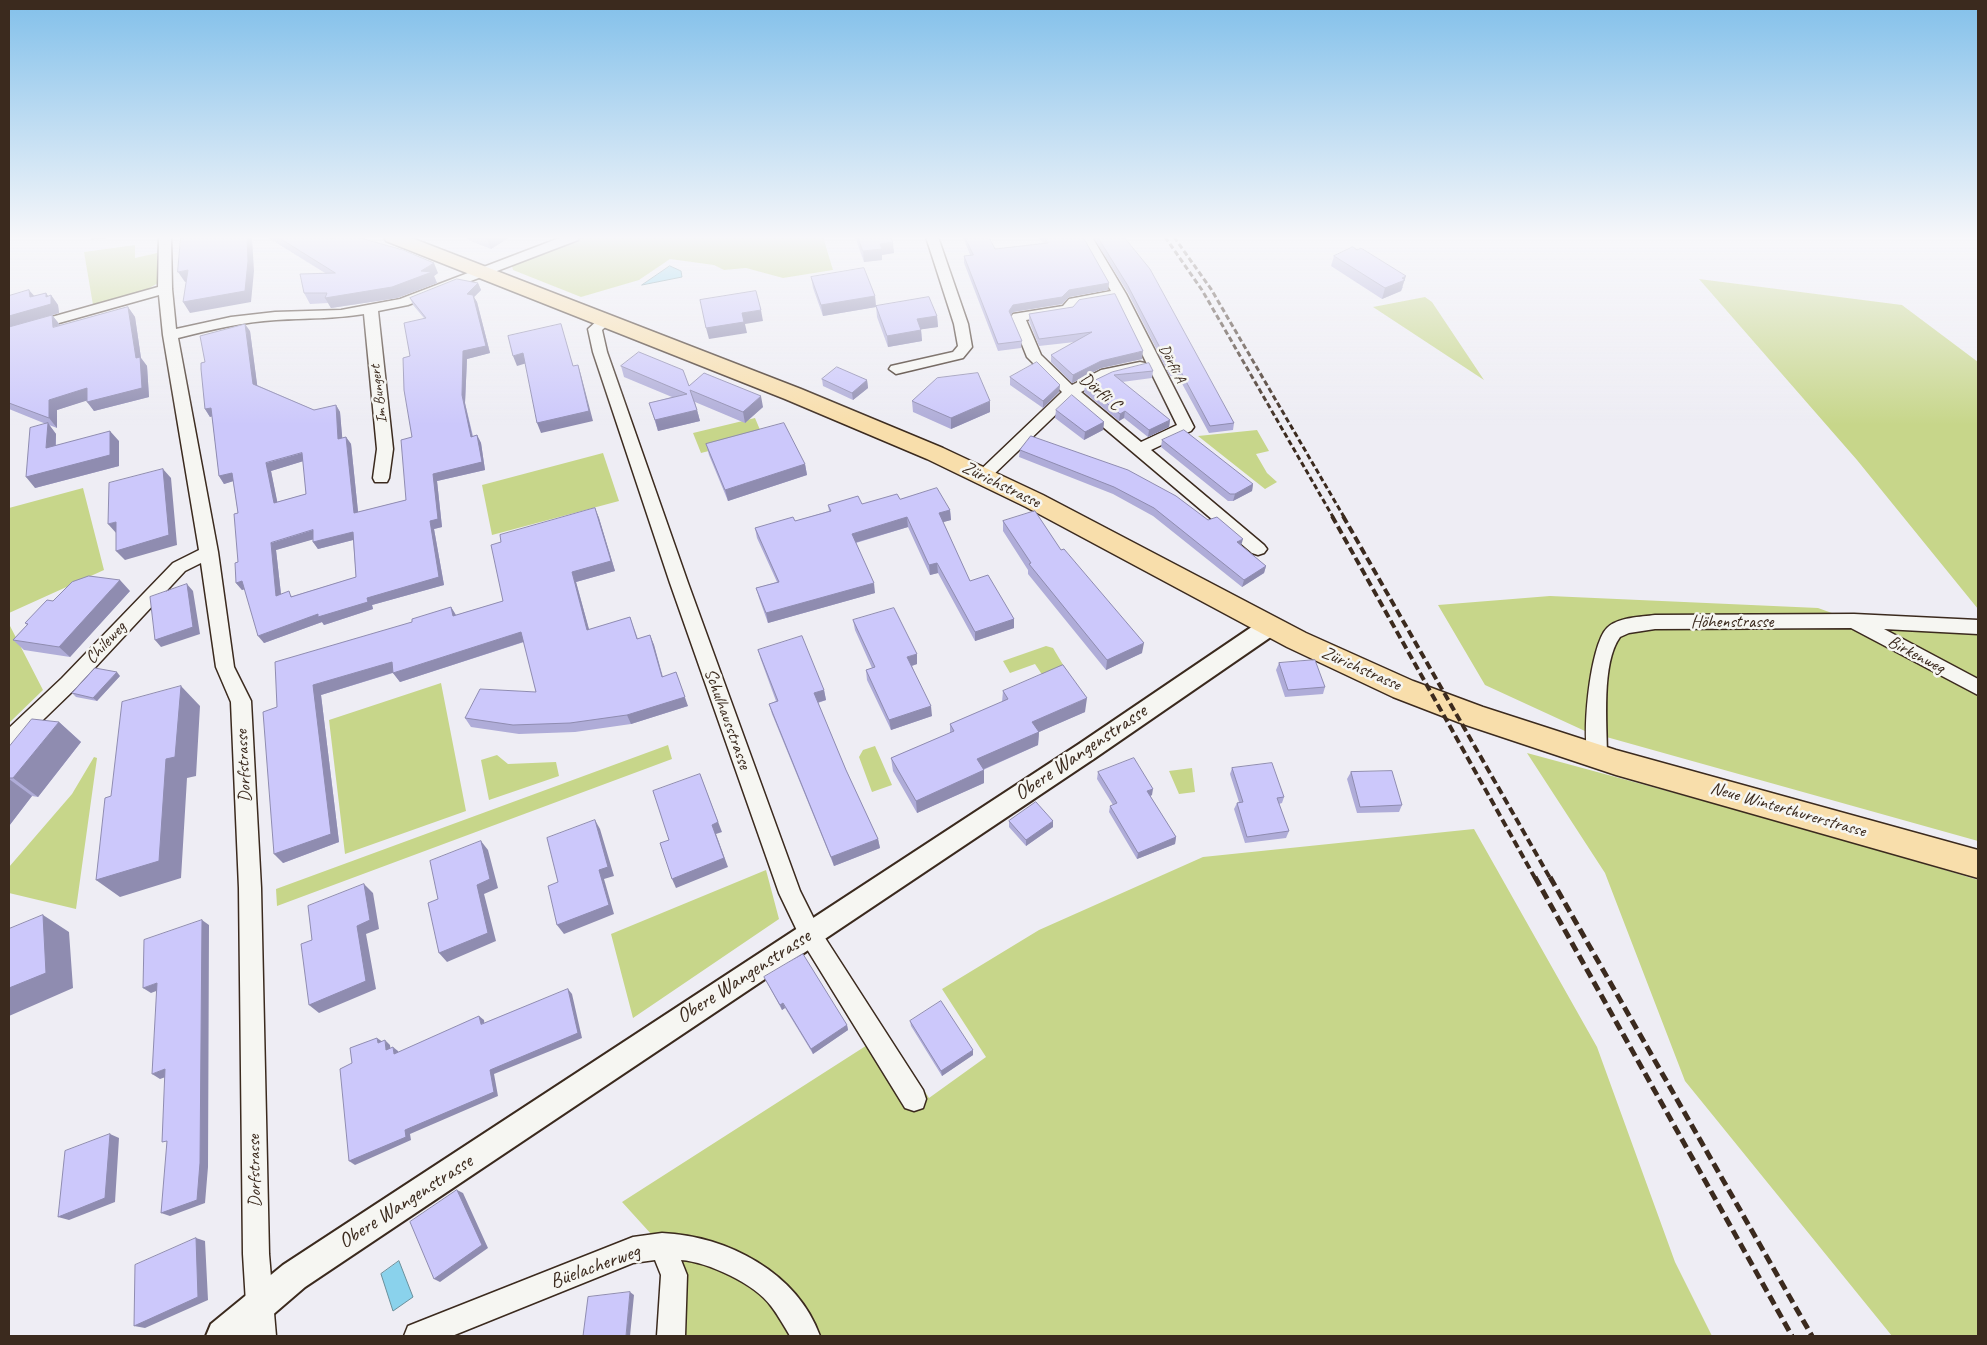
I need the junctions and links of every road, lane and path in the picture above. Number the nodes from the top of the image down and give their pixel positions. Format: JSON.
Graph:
{"nodes":[{"id":1,"x":127,"y":300,"type":"edge"},
{"id":2,"x":166,"y":300,"type":"edge"},
{"id":3,"x":409,"y":300,"type":"edge"},
{"id":4,"x":551,"y":300,"type":"edge"},
{"id":5,"x":953,"y":300,"type":"edge"},
{"id":6,"x":1087,"y":300,"type":"edge"},
{"id":7,"x":1122,"y":300,"type":"edge"},
{"id":8,"x":371,"y":310,"type":"junction"},
{"id":9,"x":605,"y":321,"type":"junction"},
{"id":10,"x":9,"y":333,"type":"edge"},
{"id":11,"x":170,"y":335,"type":"junction"},
{"id":12,"x":1153,"y":363,"type":"junction"},
{"id":13,"x":896,"y":369,"type":"dead end"},
{"id":14,"x":1070,"y":392,"type":"junction"},
{"id":15,"x":1138,"y":450,"type":"junction"},
{"id":16,"x":983,"y":476,"type":"junction"},
{"id":17,"x":381,"y":478,"type":"dead end"},
{"id":18,"x":1258,"y":549,"type":"dead end"},
{"id":19,"x":208,"y":552,"type":"junction"},
{"id":20,"x":1854,"y":621,"type":"junction"},
{"id":21,"x":1270,"y":626,"type":"junction"},
{"id":22,"x":1978,"y":627,"type":"edge"},
{"id":23,"x":1978,"y":688,"type":"edge"},
{"id":24,"x":9,"y":740,"type":"edge"},
{"id":25,"x":1597,"y":756,"type":"junction"},
{"id":26,"x":1978,"y":864,"type":"edge"},
{"id":27,"x":810,"y":934,"type":"junction"},
{"id":28,"x":914,"y":1099,"type":"dead end"},
{"id":29,"x":662,"y":1246,"type":"junction"},
{"id":30,"x":261,"y":1303,"type":"junction"},
{"id":31,"x":223,"y":1336,"type":"edge"},
{"id":32,"x":262,"y":1336,"type":"edge"},
{"id":33,"x":418,"y":1336,"type":"edge"},
{"id":34,"x":671,"y":1336,"type":"edge"},
{"id":35,"x":806,"y":1336,"type":"edge"}],
"edges":[{"from":1,"to":10,"type":"street"},
{"from":2,"to":11,"type":"street","name":"Dorfstrasse"},
{"from":3,"to":8,"type":"street"},
{"from":4,"to":9,"type":"main road","name":"Zürichstrasse"},
{"from":5,"to":13,"type":"street"},
{"from":6,"to":14,"type":"street","name":"Dörfli C"},
{"from":7,"to":12,"type":"street","name":"Dörfli A"},
{"from":8,"to":11,"type":"street"},
{"from":8,"to":17,"type":"street","name":"Im Bungert"},
{"from":9,"to":16,"type":"main road","name":"Zürichstrasse"},
{"from":9,"to":27,"type":"street","name":"Schulhausstrasse"},
{"from":11,"to":19,"type":"street","name":"Dorfstrasse"},
{"from":12,"to":14,"type":"street"},
{"from":12,"to":15,"type":"street","name":"Dörfli A"},
{"from":14,"to":15,"type":"street","name":"Dörfli C"},
{"from":14,"to":16,"type":"street"},
{"from":15,"to":18,"type":"street","name":"Dörfli C"},
{"from":16,"to":21,"type":"main road","name":"Zürichstrasse"},
{"from":19,"to":24,"type":"street","name":"Chileweg"},
{"from":19,"to":30,"type":"street","name":"Dorfstrasse"},
{"from":20,"to":22,"type":"street","name":"Höhenstrasse"},
{"from":20,"to":23,"type":"street","name":"Birkenweg"},
{"from":20,"to":25,"type":"street","name":"Höhenstrasse"},
{"from":21,"to":25,"type":"main road","name":"Zürichstrasse"},
{"from":21,"to":27,"type":"street","name":"Obere Wangenstrasse"},
{"from":25,"to":26,"type":"main road","name":"Neue Winterthurerstrasse"},
{"from":27,"to":28,"type":"street","name":"Schulhausstrasse"},
{"from":27,"to":30,"type":"street","name":"Obere Wangenstrasse"},
{"from":29,"to":33,"type":"street","name":"Büelacherweg"},
{"from":29,"to":34,"type":"street"},
{"from":29,"to":35,"type":"street","name":"Büelacherweg"},
{"from":30,"to":31,"type":"street","name":"Obere Wangenstrasse"},
{"from":30,"to":32,"type":"street"}]}
